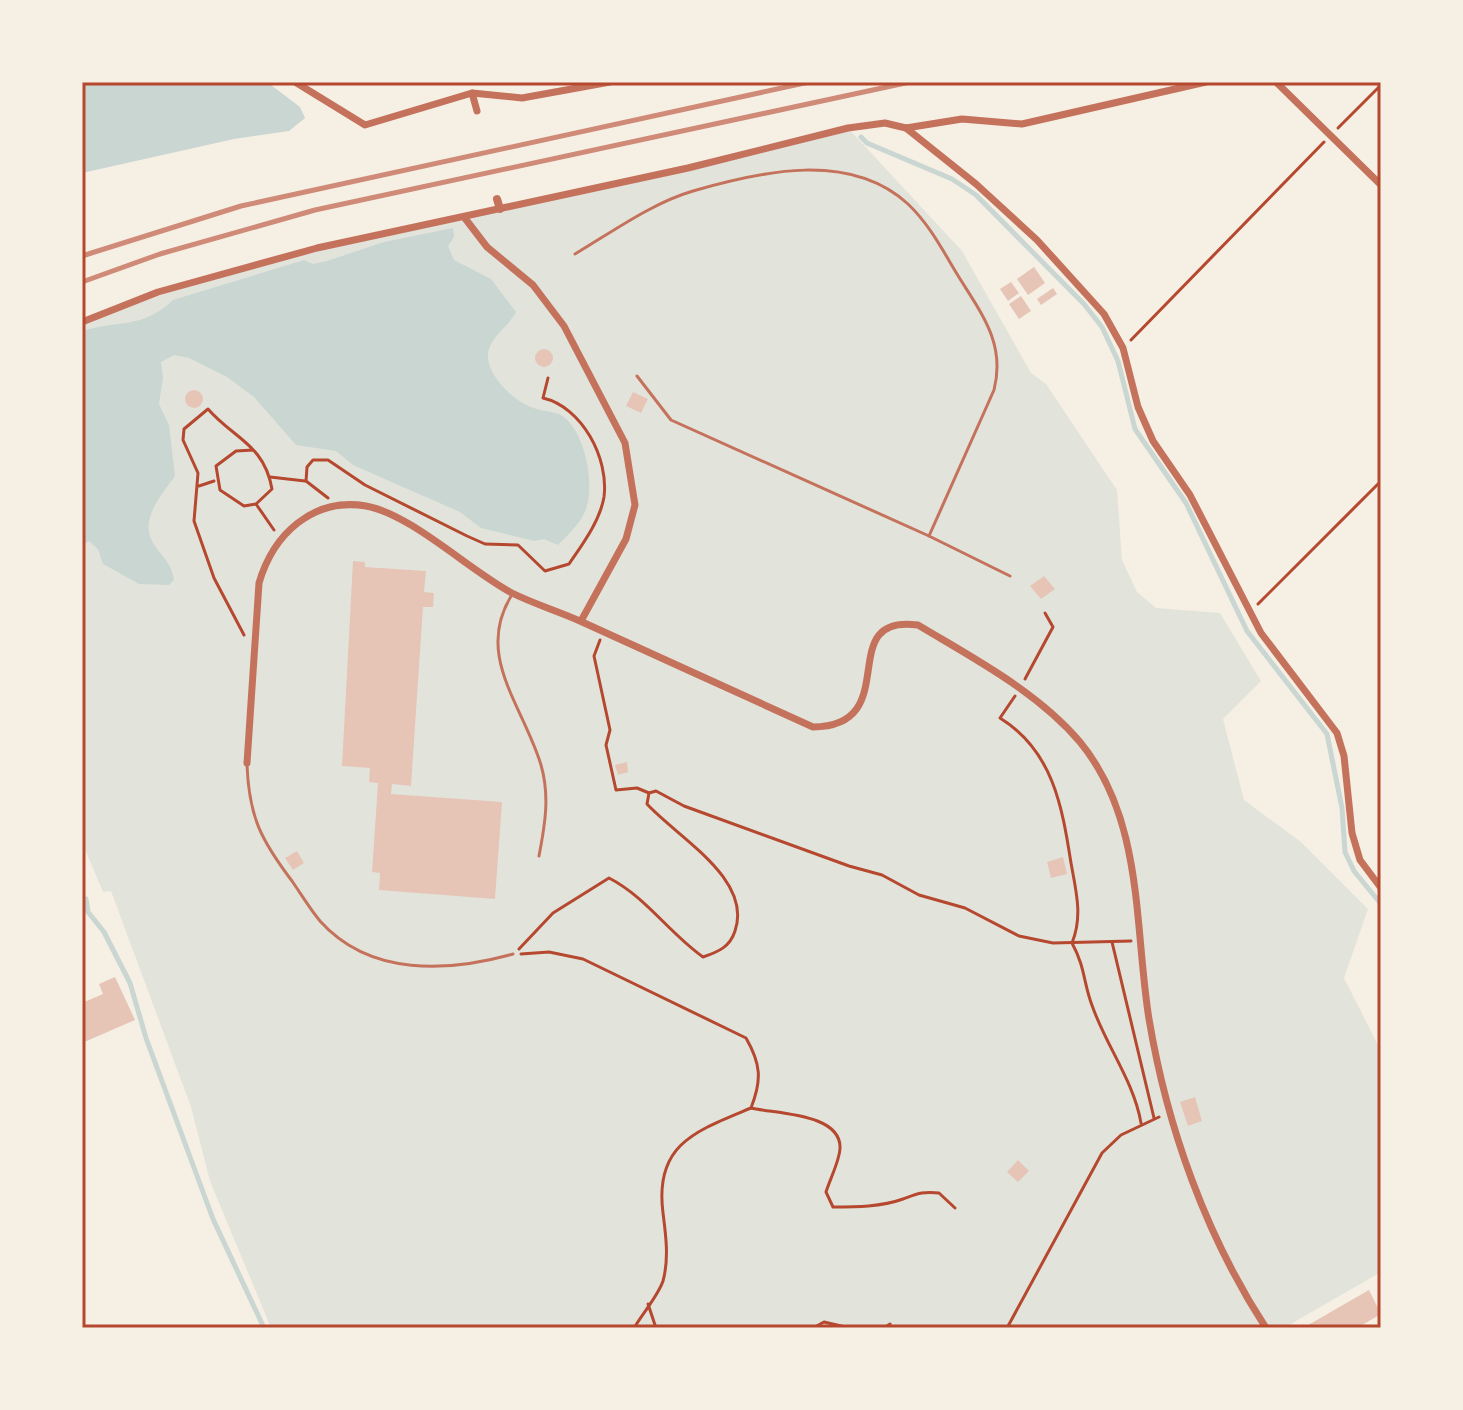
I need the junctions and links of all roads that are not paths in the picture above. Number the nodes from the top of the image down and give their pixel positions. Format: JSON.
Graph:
{"nodes":[{"id":1,"x":295,"y":82,"type":"edge"},
{"id":2,"x":610,"y":82,"type":"edge"},
{"id":3,"x":1206,"y":82,"type":"edge"},
{"id":4,"x":1276,"y":82,"type":"edge"},
{"id":5,"x":472,"y":93,"type":"junction"},
{"id":6,"x":477,"y":111,"type":"dead end"},
{"id":7,"x":906,"y":128,"type":"junction"},
{"id":8,"x":1381,"y":185,"type":"edge"},
{"id":9,"x":497,"y":199,"type":"dead end"},
{"id":10,"x":500,"y":209,"type":"junction"},
{"id":11,"x":464,"y":217,"type":"junction"},
{"id":12,"x":575,"y":254,"type":"dead end"},
{"id":13,"x":82,"y":322,"type":"edge"},
{"id":14,"x":637,"y":376,"type":"dead end"},
{"id":15,"x":929,"y":536,"type":"junction"},
{"id":16,"x":1010,"y":576,"type":"dead end"},
{"id":17,"x":513,"y":593,"type":"junction"},
{"id":18,"x":581,"y":621,"type":"junction"},
{"id":19,"x":247,"y":763,"type":"joint"},
{"id":20,"x":539,"y":856,"type":"dead end"},
{"id":21,"x":1381,"y":888,"type":"edge"},
{"id":22,"x":513,"y":954,"type":"road end"},
{"id":23,"x":1266,"y":1328,"type":"edge"}],
"edges":[{"from":1,"to":5,"type":"street"},
{"from":2,"to":5,"type":"street"},
{"from":3,"to":7,"type":"street"},
{"from":4,"to":8,"type":"street"},
{"from":5,"to":6,"type":"street"},
{"from":7,"to":10,"type":"street"},
{"from":7,"to":21,"type":"street"},
{"from":9,"to":10,"type":"street"},
{"from":10,"to":11,"type":"street"},
{"from":11,"to":13,"type":"street"},
{"from":11,"to":18,"type":"street"},
{"from":12,"to":15,"type":"lane"},
{"from":14,"to":15,"type":"lane"},
{"from":15,"to":16,"type":"lane"},
{"from":17,"to":18,"type":"street"},
{"from":17,"to":19,"type":"street"},
{"from":17,"to":20,"type":"lane"},
{"from":18,"to":23,"type":"street"},
{"from":19,"to":22,"type":"lane"}]}
